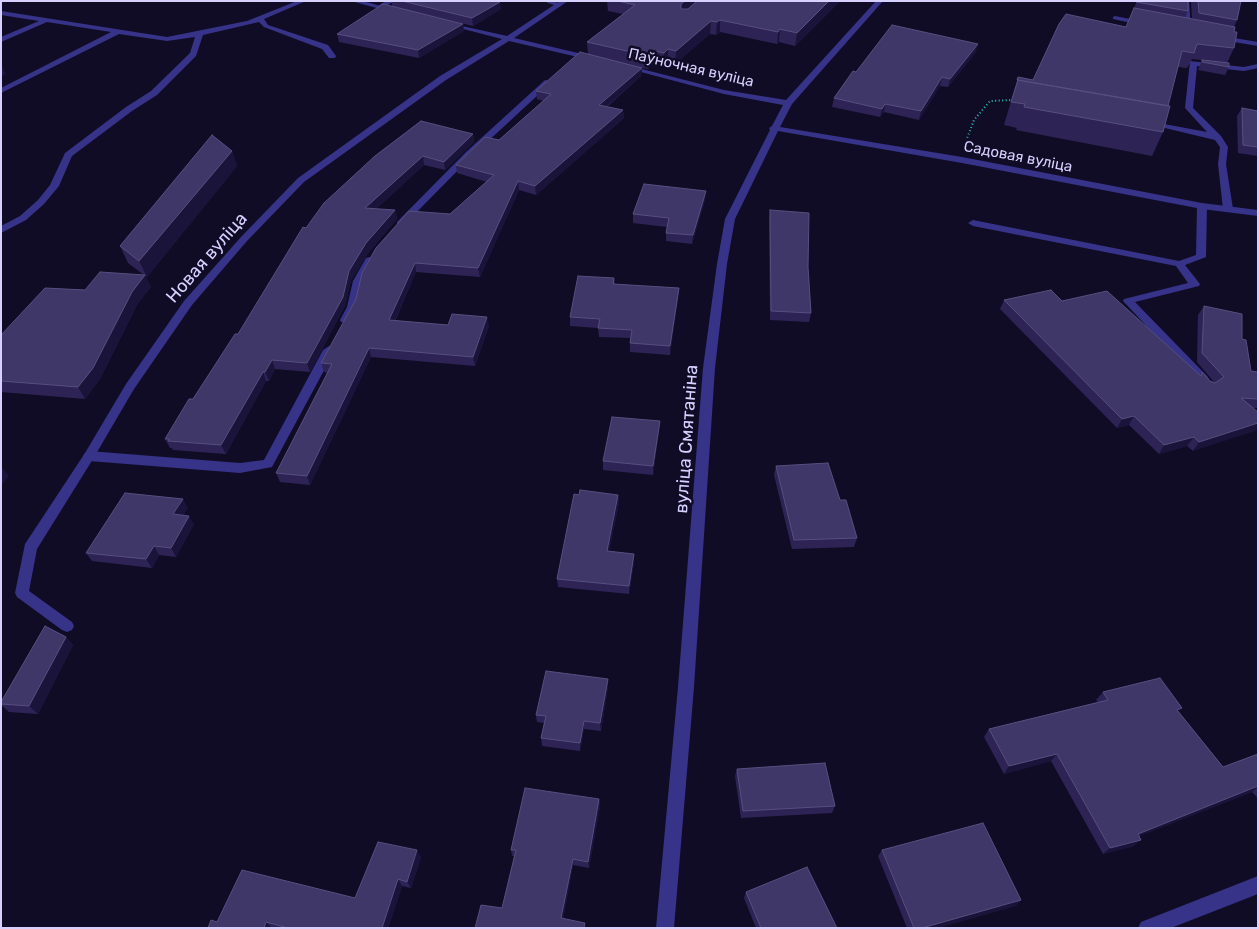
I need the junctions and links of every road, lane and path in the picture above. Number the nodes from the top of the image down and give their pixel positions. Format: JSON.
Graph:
{"nodes":[{"id":1,"x":303,"y":1,"type":"edge"},
{"id":2,"x":354,"y":1,"type":"edge"},
{"id":3,"x":392,"y":1,"type":"edge"},
{"id":4,"x":546,"y":1,"type":"edge"},
{"id":5,"x":880,"y":1,"type":"edge"},
{"id":6,"x":1186,"y":1,"type":"edge"},
{"id":7,"x":562,"y":3,"type":"edge"},
{"id":8,"x":380,"y":7,"type":"junction"},
{"id":9,"x":1,"y":13,"type":"edge"},
{"id":10,"x":408,"y":14,"type":"edge"},
{"id":11,"x":1115,"y":18,"type":"dead end"},
{"id":12,"x":260,"y":19,"type":"junction"},
{"id":13,"x":47,"y":20,"type":"junction"},
{"id":14,"x":435,"y":21,"type":"edge"},
{"id":15,"x":1151,"y":25,"type":"edge"},
{"id":16,"x":1178,"y":30,"type":"edge"},
{"id":17,"x":1187,"y":31,"type":"junction"},
{"id":18,"x":117,"y":32,"type":"junction"},
{"id":19,"x":1196,"y":33,"type":"edge"},
{"id":20,"x":200,"y":34,"type":"junction"},
{"id":21,"x":1214,"y":36,"type":"edge"},
{"id":22,"x":509,"y":38,"type":"junction"},
{"id":23,"x":1,"y":40,"type":"edge"},
{"id":24,"x":1258,"y":44,"type":"edge"},
{"id":25,"x":332,"y":56,"type":"dead end"},
{"id":26,"x":596,"y":60,"type":"edge"},
{"id":27,"x":614,"y":64,"type":"edge"},
{"id":28,"x":1258,"y":66,"type":"edge"},
{"id":29,"x":556,"y":75,"type":"edge"},
{"id":30,"x":1,"y":91,"type":"edge"},
{"id":31,"x":1012,"y":100,"type":"edge"},
{"id":32,"x":788,"y":103,"type":"junction"},
{"id":33,"x":1136,"y":121,"type":"edge"},
{"id":34,"x":773,"y":128,"type":"junction"},
{"id":35,"x":1218,"y":138,"type":"junction"},
{"id":36,"x":962,"y":160,"type":"junction"},
{"id":37,"x":1202,"y":206,"type":"junction"},
{"id":38,"x":1228,"y":209,"type":"junction"},
{"id":39,"x":1258,"y":213,"type":"edge"},
{"id":40,"x":974,"y":223,"type":"dead end"},
{"id":41,"x":1,"y":230,"type":"edge"},
{"id":42,"x":390,"y":236,"type":"edge"},
{"id":43,"x":378,"y":249,"type":"edge"},
{"id":44,"x":1178,"y":264,"type":"junction"},
{"id":45,"x":1210,"y":386,"type":"edge"},
{"id":46,"x":89,"y":456,"type":"junction"},
{"id":47,"x":67,"y":626,"type":"dead end"},
{"id":48,"x":1258,"y":885,"type":"edge"},
{"id":49,"x":665,"y":928,"type":"edge"},
{"id":50,"x":1147,"y":928,"type":"edge"}],
"edges":[{"from":1,"to":12,"type":"street"},
{"from":2,"to":8,"type":"street"},
{"from":3,"to":8,"type":"street"},
{"from":4,"to":7,"type":"street"},
{"from":5,"to":32,"type":"street","name":"вуліца Смятаніна"},
{"from":6,"to":17,"type":"street"},
{"from":7,"to":22,"type":"street","name":"Новая вуліца"},
{"from":8,"to":10,"type":"street"},
{"from":9,"to":13,"type":"street"},
{"from":11,"to":15,"type":"street"},
{"from":12,"to":20,"type":"street"},
{"from":12,"to":25,"type":"street"},
{"from":13,"to":18,"type":"street"},
{"from":13,"to":23,"type":"street"},
{"from":14,"to":22,"type":"street"},
{"from":16,"to":17,"type":"street"},
{"from":17,"to":19,"type":"street"},
{"from":18,"to":20,"type":"street"},
{"from":18,"to":30,"type":"street"},
{"from":20,"to":41,"type":"street"},
{"from":21,"to":24,"type":"street"},
{"from":22,"to":26,"type":"street"},
{"from":22,"to":46,"type":"street","name":"Новая вуліца"},
{"from":27,"to":32,"type":"street","name":"Паўночная вуліца"},
{"from":28,"to":35,"type":"street"},
{"from":29,"to":42,"type":"street"},
{"from":31,"to":36,"type":"path"},
{"from":32,"to":34,"type":"street","name":"вуліца Смятаніна"},
{"from":33,"to":35,"type":"street"},
{"from":34,"to":36,"type":"street","name":"Садовая вуліца"},
{"from":34,"to":49,"type":"street","name":"вуліца Смятаніна"},
{"from":35,"to":38,"type":"street"},
{"from":36,"to":37,"type":"street","name":"Садовая вуліца"},
{"from":37,"to":38,"type":"street","name":"Садовая вуліца"},
{"from":37,"to":44,"type":"street"},
{"from":38,"to":39,"type":"street","name":"Садовая вуліца"},
{"from":40,"to":44,"type":"street"},
{"from":43,"to":46,"type":"street"},
{"from":44,"to":45,"type":"street"},
{"from":46,"to":47,"type":"street","name":"Новая вуліца"},
{"from":48,"to":50,"type":"street"}]}
